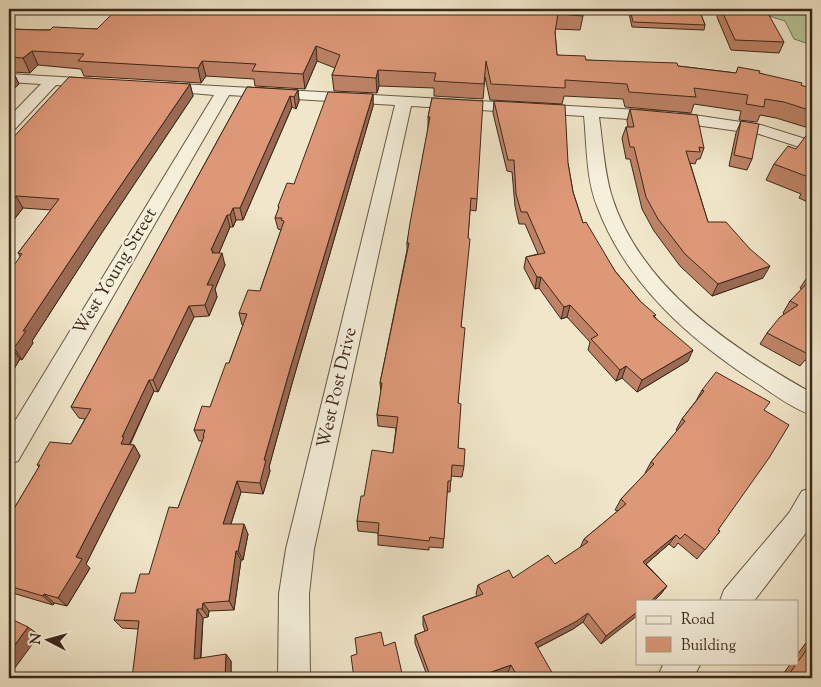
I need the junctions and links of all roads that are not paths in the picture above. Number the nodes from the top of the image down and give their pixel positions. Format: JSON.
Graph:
{"nodes":[{"id":1,"x":9,"y":78,"type":"edge"},
{"id":2,"x":52,"y":81,"type":"junction"},
{"id":3,"x":109,"y":84,"type":"edge"},
{"id":4,"x":147,"y":86,"type":"edge"},
{"id":5,"x":224,"y":91,"type":"junction"},
{"id":6,"x":404,"y":101,"type":"junction"},
{"id":7,"x":591,"y":112,"type":"junction"},
{"id":8,"x":9,"y":126,"type":"edge"},
{"id":9,"x":812,"y":146,"type":"edge"},
{"id":10,"x":812,"y":405,"type":"edge"},
{"id":11,"x":9,"y":453,"type":"edge"},
{"id":12,"x":812,"y":500,"type":"edge"},
{"id":13,"x":736,"y":600,"type":"edge"},
{"id":14,"x":684,"y":664,"type":"edge"},
{"id":15,"x":294,"y":678,"type":"edge"},
{"id":16,"x":673,"y":678,"type":"edge"}],
"edges":[{"from":1,"to":2,"type":"street"},
{"from":2,"to":3,"type":"street"},
{"from":2,"to":8,"type":"street"},
{"from":4,"to":5,"type":"street"},
{"from":5,"to":6,"type":"street"},
{"from":5,"to":11,"type":"street","name":"West Young Street"},
{"from":6,"to":7,"type":"street"},
{"from":6,"to":15,"type":"street","name":"West Post Drive"},
{"from":7,"to":9,"type":"street"},
{"from":7,"to":10,"type":"street"},
{"from":12,"to":13,"type":"street"},
{"from":14,"to":16,"type":"street"}]}
